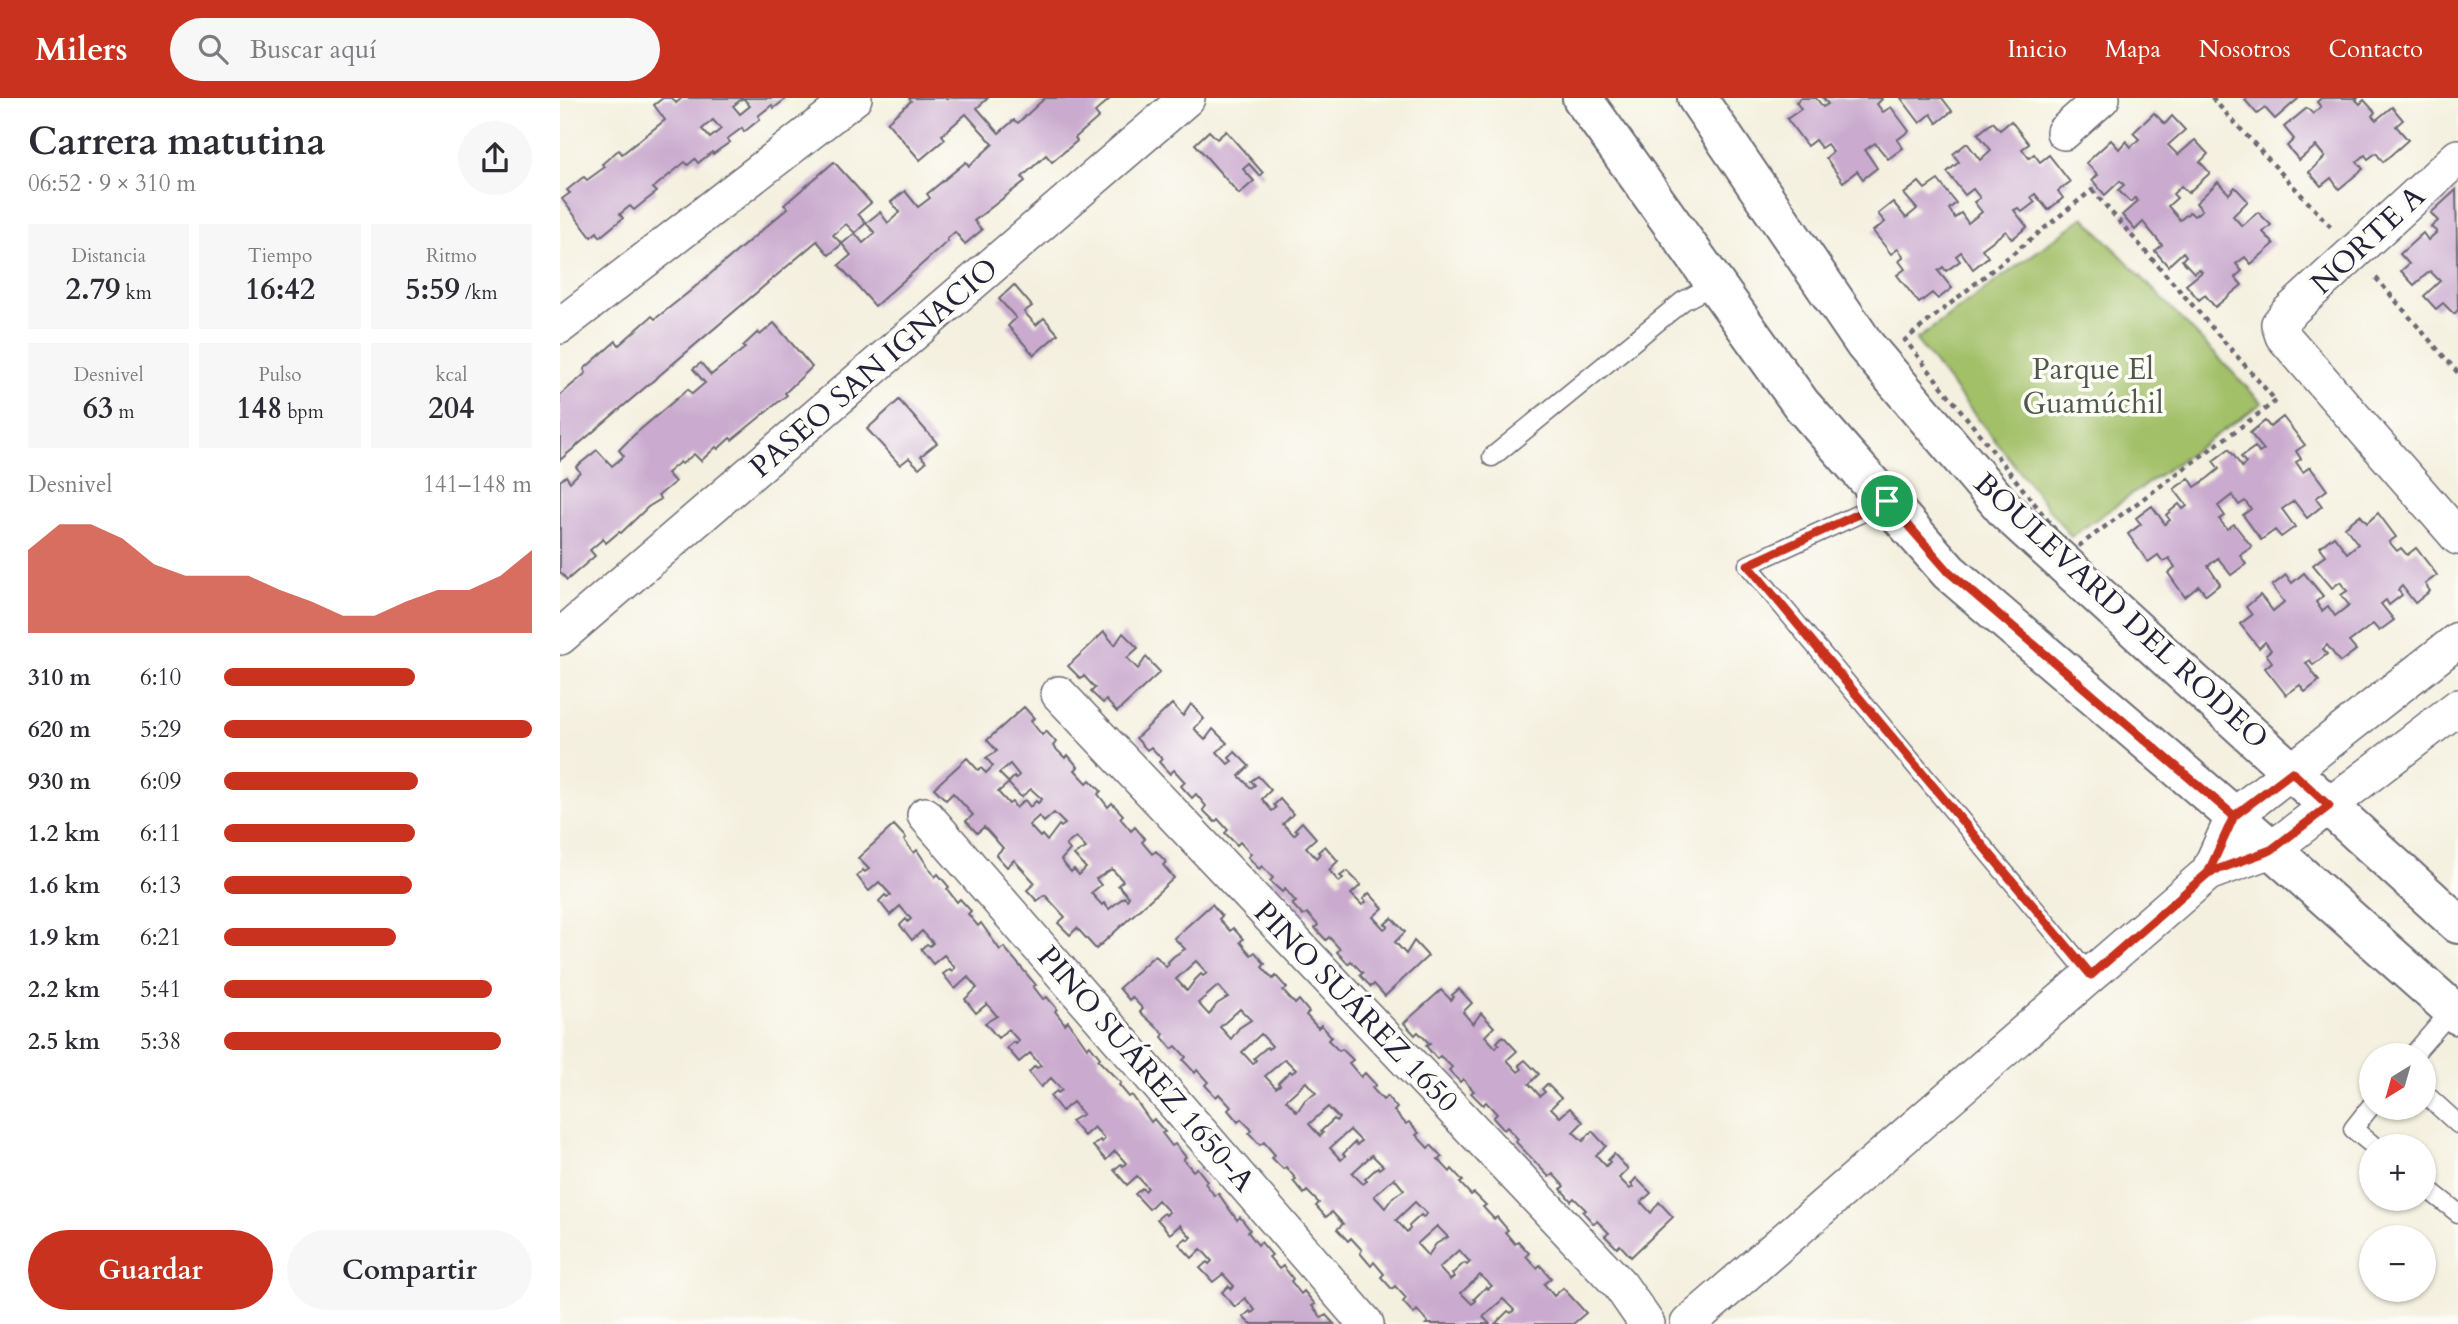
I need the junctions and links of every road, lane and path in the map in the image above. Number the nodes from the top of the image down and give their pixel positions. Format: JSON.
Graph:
{"nodes":[{"id":1,"x":854,"y":98,"type":"edge"},
{"id":2,"x":1187,"y":98,"type":"edge"},
{"id":3,"x":2102,"y":98,"type":"edge"},
{"id":4,"x":2212,"y":98,"type":"edge"},
{"id":5,"x":1700,"y":99,"type":"edge"},
{"id":6,"x":1589,"y":101,"type":"edge"},
{"id":7,"x":2064,"y":132,"type":"dead end"},
{"id":8,"x":2458,"y":157,"type":"edge"},
{"id":9,"x":2354,"y":252,"type":"junction"},
{"id":10,"x":1714,"y":284,"type":"junction"},
{"id":11,"x":560,"y":326,"type":"edge"},
{"id":12,"x":2458,"y":373,"type":"edge"},
{"id":13,"x":2276,"y":401,"type":"joint"},
{"id":14,"x":1492,"y":457,"type":"dead end"},
{"id":15,"x":1887,"y":501,"type":"junction"},
{"id":16,"x":2458,"y":537,"type":"edge"},
{"id":17,"x":560,"y":637,"type":"edge"},
{"id":18,"x":2458,"y":640,"type":"edge"},
{"id":19,"x":1059,"y":694,"type":"dead end"},
{"id":20,"x":2458,"y":707,"type":"edge"},
{"id":21,"x":2292,"y":772,"type":"junction"},
{"id":22,"x":2329,"y":806,"type":"junction"},
{"id":23,"x":925,"y":815,"type":"dead end"},
{"id":24,"x":2234,"y":816,"type":"junction"},
{"id":25,"x":2271,"y":850,"type":"junction"},
{"id":26,"x":2208,"y":873,"type":"junction"},
{"id":27,"x":2458,"y":924,"type":"edge"},
{"id":28,"x":2091,"y":975,"type":"junction"},
{"id":29,"x":2455,"y":1012,"type":"edge"},
{"id":30,"x":2425,"y":1043,"type":"edge"},
{"id":31,"x":2436,"y":1104,"type":"edge"},
{"id":32,"x":2360,"y":1120,"type":"edge"},
{"id":33,"x":2458,"y":1124,"type":"edge"},
{"id":34,"x":2359,"y":1134,"type":"edge"},
{"id":35,"x":2436,"y":1196,"type":"edge"},
{"id":36,"x":2458,"y":1213,"type":"edge"},
{"id":37,"x":1366,"y":1324,"type":"edge"},
{"id":38,"x":1647,"y":1324,"type":"edge"},
{"id":39,"x":1688,"y":1324,"type":"edge"}],
"edges":[{"from":1,"to":11,"type":"street"},
{"from":2,"to":17,"type":"street","name":"PASEO SAN IGNACIO"},
{"from":3,"to":7,"type":"street"},
{"from":4,"to":9,"type":"path"},
{"from":5,"to":21,"type":"street","name":"BOULEVARD DEL RODEO"},
{"from":6,"to":10,"type":"street"},
{"from":8,"to":9,"type":"street","name":"NORTE A"},
{"from":9,"to":12,"type":"path"},
{"from":9,"to":16,"type":"street","name":"NORTE A"},
{"from":10,"to":14,"type":"lane"},
{"from":10,"to":15,"type":"street"},
{"from":13,"to":13,"type":"path"},
{"from":15,"to":24,"type":"street"},
{"from":15,"to":28,"type":"lane"},
{"from":18,"to":21,"type":"street"},
{"from":19,"to":38,"type":"street","name":"PINO SUÁREZ 1650"},
{"from":20,"to":22,"type":"street"},
{"from":21,"to":22,"type":"street","name":"BOULEVARD DEL RODEO"},
{"from":21,"to":24,"type":"street"},
{"from":22,"to":25,"type":"street"},
{"from":22,"to":27,"type":"street","name":"BOULEVARD DEL RODEO"},
{"from":23,"to":37,"type":"street","name":"PINO SUÁREZ 1650-A"},
{"from":24,"to":25,"type":"street"},
{"from":24,"to":26,"type":"street"},
{"from":25,"to":26,"type":"street"},
{"from":25,"to":29,"type":"street"},
{"from":26,"to":28,"type":"street"},
{"from":28,"to":39,"type":"street"},
{"from":29,"to":30,"type":"lane"},
{"from":31,"to":33,"type":"lane"},
{"from":32,"to":34,"type":"lane"},
{"from":35,"to":36,"type":"lane"}]}
